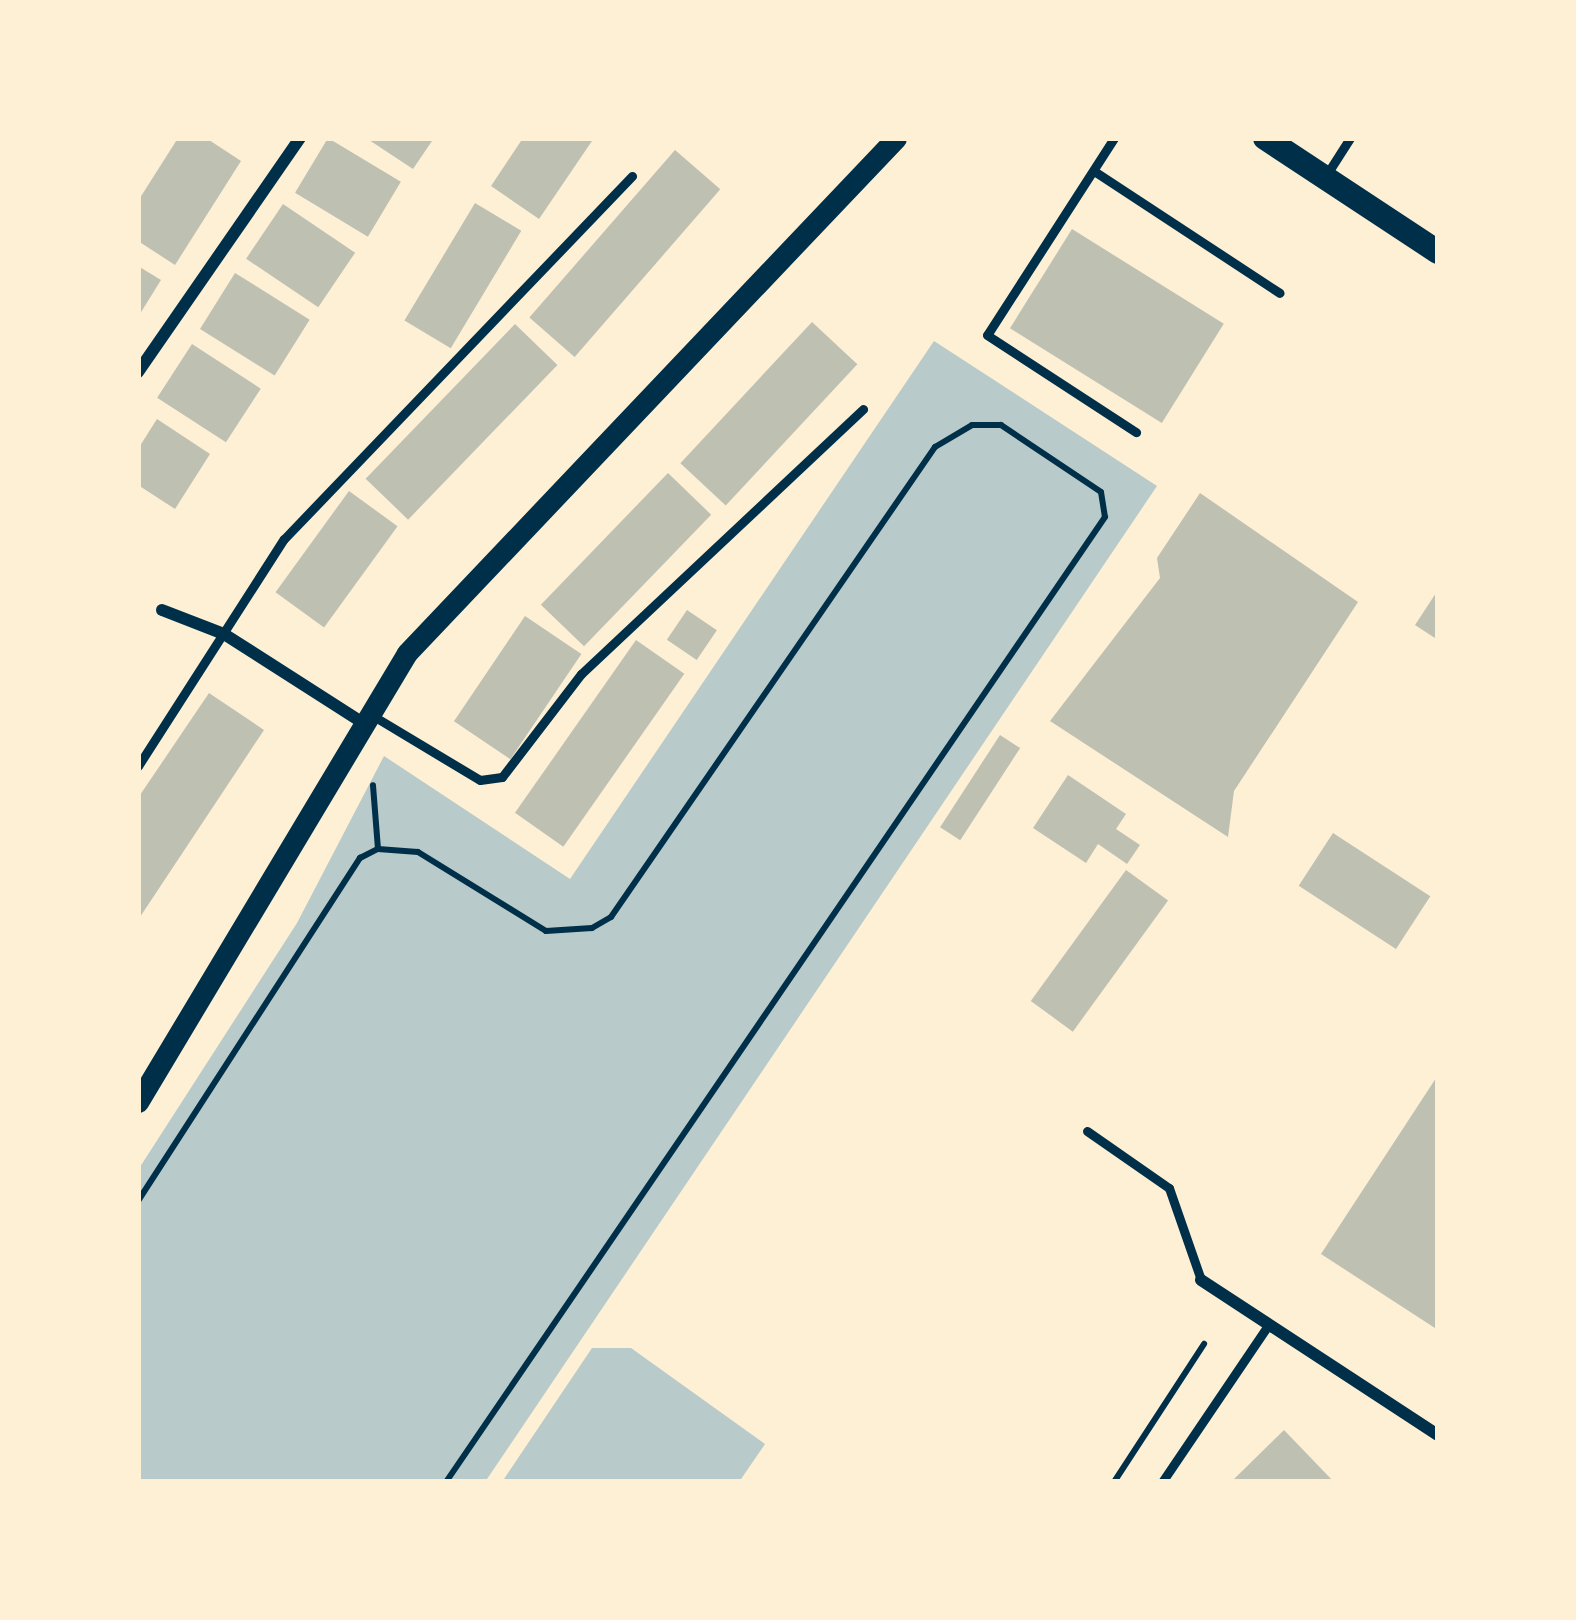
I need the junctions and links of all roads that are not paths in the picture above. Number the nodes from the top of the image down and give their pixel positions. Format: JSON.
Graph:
{"nodes":[{"id":1,"x":300,"y":138,"type":"edge"},
{"id":2,"x":896,"y":138,"type":"edge"},
{"id":3,"x":1114,"y":138,"type":"edge"},
{"id":4,"x":1265,"y":138,"type":"edge"},
{"id":5,"x":1350,"y":138,"type":"edge"},
{"id":6,"x":1094,"y":171,"type":"junction"},
{"id":7,"x":632,"y":176,"type":"dead end"},
{"id":8,"x":1325,"y":177,"type":"junction"},
{"id":9,"x":1438,"y":252,"type":"edge"},
{"id":10,"x":1280,"y":293,"type":"dead end"},
{"id":11,"x":138,"y":371,"type":"edge"},
{"id":12,"x":862,"y":409,"type":"dead end"},
{"id":13,"x":1136,"y":432,"type":"dead end"},
{"id":14,"x":162,"y":610,"type":"dead end"},
{"id":15,"x":224,"y":634,"type":"junction"},
{"id":16,"x":363,"y":716,"type":"junction"},
{"id":17,"x":138,"y":766,"type":"edge"},
{"id":18,"x":138,"y":1102,"type":"edge"},
{"id":19,"x":1087,"y":1131,"type":"dead end"},
{"id":20,"x":1201,"y":1280,"type":"joint"},
{"id":21,"x":1269,"y":1324,"type":"junction"},
{"id":22,"x":1438,"y":1436,"type":"edge"},
{"id":23,"x":1162,"y":1482,"type":"edge"}],
"edges":[{"from":1,"to":11,"type":"street"},
{"from":2,"to":16,"type":"street"},
{"from":3,"to":6,"type":"lane"},
{"from":4,"to":8,"type":"main road"},
{"from":5,"to":8,"type":"lane"},
{"from":6,"to":10,"type":"lane"},
{"from":6,"to":13,"type":"lane"},
{"from":7,"to":15,"type":"lane"},
{"from":8,"to":9,"type":"main road"},
{"from":12,"to":16,"type":"lane"},
{"from":14,"to":15,"type":"street"},
{"from":15,"to":16,"type":"street"},
{"from":15,"to":17,"type":"lane"},
{"from":16,"to":18,"type":"street"},
{"from":19,"to":20,"type":"lane"},
{"from":20,"to":21,"type":"street"},
{"from":21,"to":22,"type":"street"},
{"from":21,"to":23,"type":"lane"}]}
